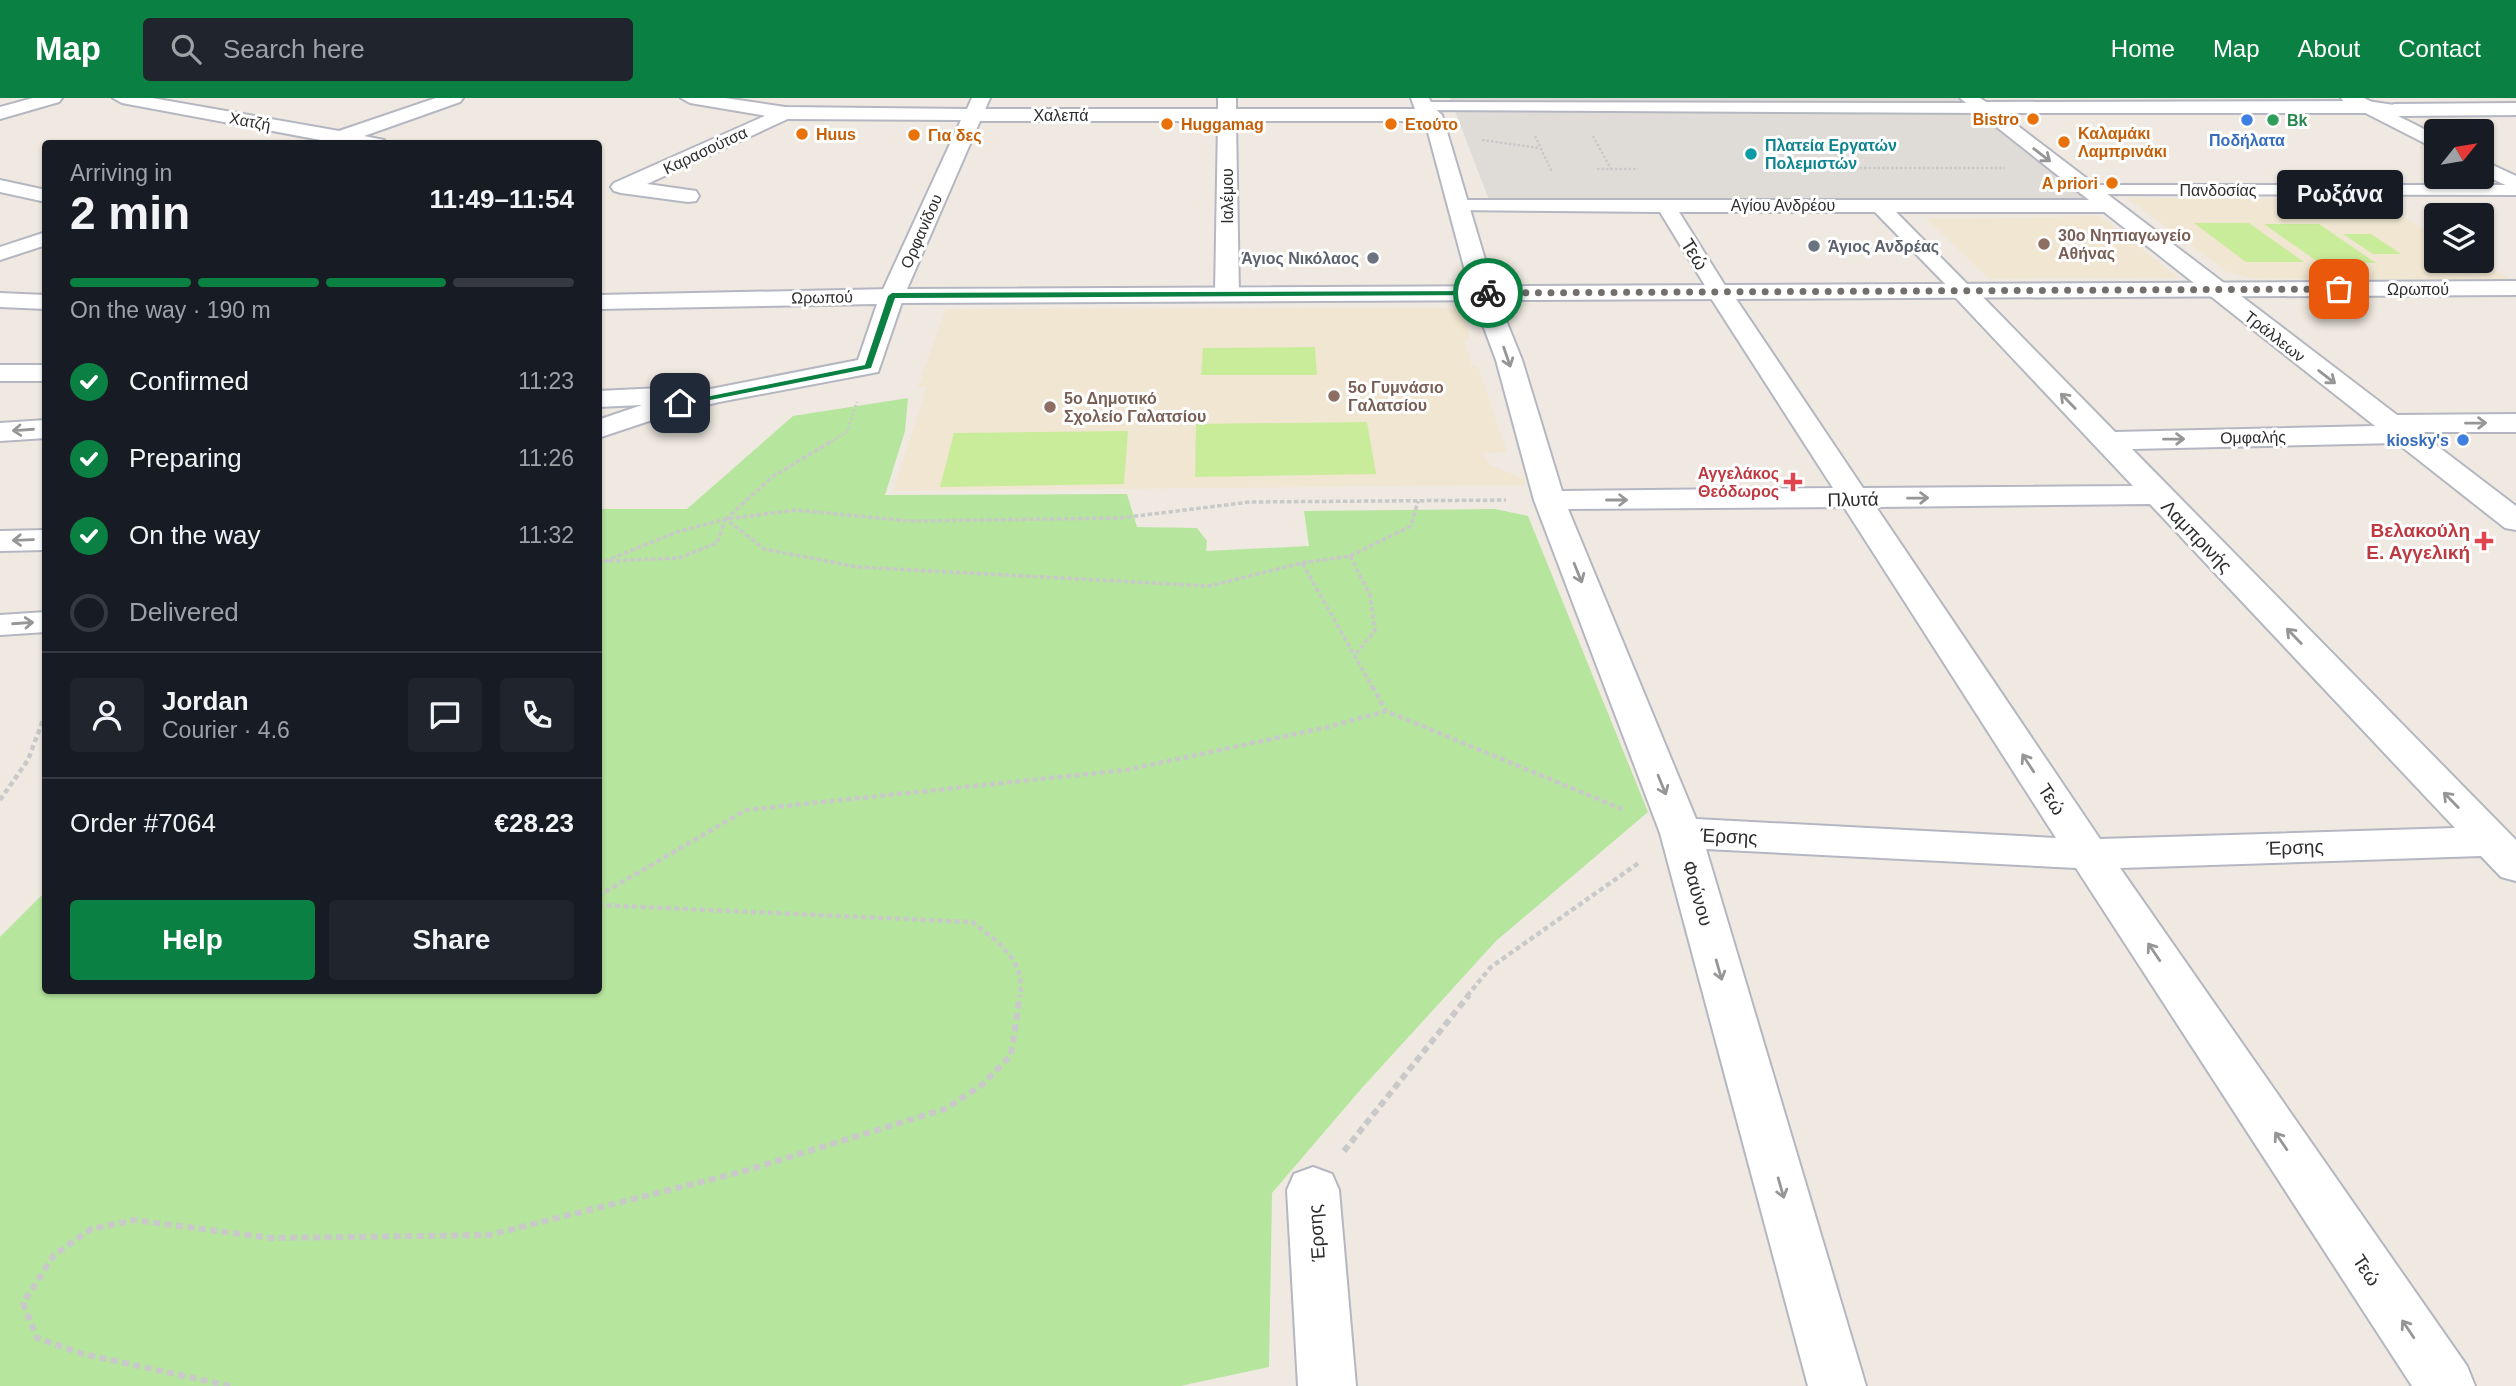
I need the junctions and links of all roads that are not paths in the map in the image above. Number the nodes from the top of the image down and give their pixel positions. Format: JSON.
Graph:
{"nodes":[{"id":1,"x":53,"y":98,"type":"edge"},
{"id":2,"x":122,"y":98,"type":"edge"},
{"id":3,"x":454,"y":98,"type":"edge"},
{"id":4,"x":690,"y":98,"type":"edge"},
{"id":5,"x":2362,"y":101,"type":"edge"},
{"id":6,"x":1976,"y":103,"type":"edge"},
{"id":7,"x":978,"y":106,"type":"edge"},
{"id":8,"x":1227,"y":106,"type":"edge"},
{"id":9,"x":2516,"y":109,"type":"edge"},
{"id":10,"x":2394,"y":110,"type":"junction"},
{"id":11,"x":0,"y":113,"type":"edge"},
{"id":12,"x":785,"y":113,"type":"junction"},
{"id":13,"x":1429,"y":113,"type":"edge"},
{"id":14,"x":2424,"y":125,"type":"edge"},
{"id":15,"x":2424,"y":136,"type":"edge"},
{"id":16,"x":342,"y":137,"type":"junction"},
{"id":17,"x":334,"y":140,"type":"edge"},
{"id":18,"x":357,"y":140,"type":"edge"},
{"id":19,"x":2494,"y":161,"type":"edge"},
{"id":20,"x":2494,"y":172,"type":"edge"},
{"id":21,"x":2516,"y":172,"type":"edge"},
{"id":22,"x":602,"y":184,"type":"edge"},
{"id":23,"x":2516,"y":184,"type":"edge"},
{"id":24,"x":0,"y":186,"type":"edge"},
{"id":25,"x":624,"y":187,"type":"junction"},
{"id":26,"x":2087,"y":190,"type":"junction"},
{"id":27,"x":2516,"y":190,"type":"edge"},
{"id":28,"x":42,"y":195,"type":"edge"},
{"id":29,"x":688,"y":196,"type":"dead end"},
{"id":30,"x":1879,"y":205,"type":"junction"},
{"id":31,"x":1459,"y":206,"type":"junction"},
{"id":32,"x":1666,"y":206,"type":"junction"},
{"id":33,"x":2108,"y":206,"type":"junction"},
{"id":34,"x":42,"y":239,"type":"edge"},
{"id":35,"x":0,"y":254,"type":"edge"},
{"id":36,"x":2516,"y":288,"type":"edge"},
{"id":37,"x":2215,"y":290,"type":"junction"},
{"id":38,"x":1964,"y":291,"type":"junction"},
{"id":39,"x":1719,"y":292,"type":"junction"},
{"id":40,"x":1483,"y":293,"type":"junction"},
{"id":41,"x":1227,"y":294,"type":"junction"},
{"id":42,"x":892,"y":296,"type":"junction"},
{"id":43,"x":0,"y":300,"type":"edge"},
{"id":44,"x":42,"y":302,"type":"edge"},
{"id":45,"x":602,"y":302,"type":"edge"},
{"id":46,"x":0,"y":373,"type":"edge"},
{"id":47,"x":42,"y":373,"type":"edge"},
{"id":48,"x":719,"y":394,"type":"junction"},
{"id":49,"x":602,"y":399,"type":"edge"},
{"id":50,"x":2516,"y":423,"type":"edge"},
{"id":51,"x":42,"y":429,"type":"edge"},
{"id":52,"x":602,"y":429,"type":"edge"},
{"id":53,"x":2394,"y":429,"type":"junction"},
{"id":54,"x":0,"y":432,"type":"edge"},
{"id":55,"x":2106,"y":441,"type":"junction"},
{"id":56,"x":2158,"y":495,"type":"junction"},
{"id":57,"x":1854,"y":499,"type":"junction"},
{"id":58,"x":1549,"y":500,"type":"junction"},
{"id":59,"x":2516,"y":521,"type":"edge"},
{"id":60,"x":42,"y":540,"type":"edge"},
{"id":61,"x":0,"y":541,"type":"edge"},
{"id":62,"x":42,"y":622,"type":"edge"},
{"id":63,"x":0,"y":625,"type":"edge"},
{"id":64,"x":1681,"y":833,"type":"junction"},
{"id":65,"x":2088,"y":854,"type":"junction"},
{"id":66,"x":2503,"y":854,"type":"edge"},
{"id":67,"x":1312,"y":1190,"type":"road end"},
{"id":68,"x":1327,"y":1386,"type":"edge"},
{"id":69,"x":1837,"y":1386,"type":"edge"},
{"id":70,"x":2446,"y":1386,"type":"edge"}],
"edges":[{"from":1,"to":11,"type":"street"},
{"from":2,"to":16,"type":"street","name":"Χατζή"},
{"from":3,"to":16,"type":"street"},
{"from":4,"to":12,"type":"street","name":"Χαλεπά"},
{"from":5,"to":6,"type":"street"},
{"from":5,"to":10,"type":"street"},
{"from":5,"to":15,"type":"street"},
{"from":6,"to":13,"type":"street"},
{"from":6,"to":26,"type":"street","name":"Τράλλεων","one_way":true},
{"from":7,"to":8,"type":"street","name":"Χαλεπά"},
{"from":7,"to":12,"type":"street","name":"Χαλεπά"},
{"from":7,"to":42,"type":"street","name":"Ορφανίδου"},
{"from":8,"to":13,"type":"street","name":"Χαλεπά"},
{"from":8,"to":41,"type":"street","name":"Ιαλέμου"},
{"from":9,"to":10,"type":"street"},
{"from":10,"to":14,"type":"street"},
{"from":12,"to":25,"type":"street","name":"Καρασούτσα"},
{"from":13,"to":31,"type":"street","name":"Φαύνου"},
{"from":16,"to":17,"type":"street"},
{"from":16,"to":18,"type":"street","name":"Χατζή"},
{"from":19,"to":21,"type":"street"},
{"from":20,"to":23,"type":"street"},
{"from":22,"to":25,"type":"street"},
{"from":24,"to":28,"type":"street"},
{"from":25,"to":29,"type":"street"},
{"from":26,"to":27,"type":"street","name":"Πανδοσίας"},
{"from":26,"to":33,"type":"street","name":"Τράλλεων"},
{"from":30,"to":32,"type":"street","name":"Αγίου Ανδρέου"},
{"from":30,"to":33,"type":"street","name":"Αγίου Ανδρέου"},
{"from":30,"to":38,"type":"street","name":"Λαμπρινής"},
{"from":31,"to":32,"type":"street","name":"Αγίου Ανδρέου"},
{"from":31,"to":40,"type":"street","name":"Φαύνου"},
{"from":32,"to":39,"type":"street","name":"Τεώ"},
{"from":33,"to":37,"type":"street","name":"Τράλλεων"},
{"from":34,"to":35,"type":"street"},
{"from":36,"to":37,"type":"street","name":"Ωρωπού"},
{"from":37,"to":38,"type":"street","name":"Ωρωπού"},
{"from":37,"to":53,"type":"street","name":"Τράλλεων","one_way":true},
{"from":38,"to":39,"type":"street","name":"Ωρωπού"},
{"from":55,"to":38,"type":"street","name":"Λαμπρινής","one_way":true},
{"from":39,"to":40,"type":"street","name":"Ωρωπού"},
{"from":39,"to":57,"type":"street","name":"Τεώ"},
{"from":40,"to":41,"type":"street","name":"Ωρωπού"},
{"from":40,"to":58,"type":"street","name":"Φαύνου","one_way":true},
{"from":41,"to":42,"type":"street","name":"Ωρωπού"},
{"from":42,"to":45,"type":"street","name":"Ωρωπού"},
{"from":42,"to":48,"type":"street","name":"Ορφανίδου"},
{"from":43,"to":44,"type":"street"},
{"from":46,"to":47,"type":"street"},
{"from":48,"to":49,"type":"street"},
{"from":48,"to":52,"type":"street"},
{"from":53,"to":50,"type":"street","name":"Ομφαλής","one_way":true},
{"from":51,"to":54,"type":"street","one_way":true},
{"from":55,"to":53,"type":"street","name":"Ομφαλής","one_way":true},
{"from":53,"to":59,"type":"street","name":"Τράλλεων"},
{"from":55,"to":56,"type":"street","name":"Λαμπρινής"},
{"from":57,"to":56,"type":"street","name":"Πλυτά","one_way":true},
{"from":66,"to":56,"type":"street","name":"Λαμπρινής","one_way":true},
{"from":58,"to":57,"type":"street","name":"Πλυτά","one_way":true},
{"from":65,"to":57,"type":"street","name":"Τεώ","one_way":true},
{"from":58,"to":64,"type":"street","name":"Φαύνου","one_way":true},
{"from":60,"to":61,"type":"street","one_way":true},
{"from":63,"to":62,"type":"street","one_way":true},
{"from":64,"to":65,"type":"street","name":"Έρσης"},
{"from":64,"to":69,"type":"street","name":"Φαύνου","one_way":true},
{"from":65,"to":66,"type":"street","name":"Έρσης"},
{"from":70,"to":65,"type":"street","name":"Τεώ","one_way":true},
{"from":67,"to":68,"type":"street","name":"Έρσης"}]}
